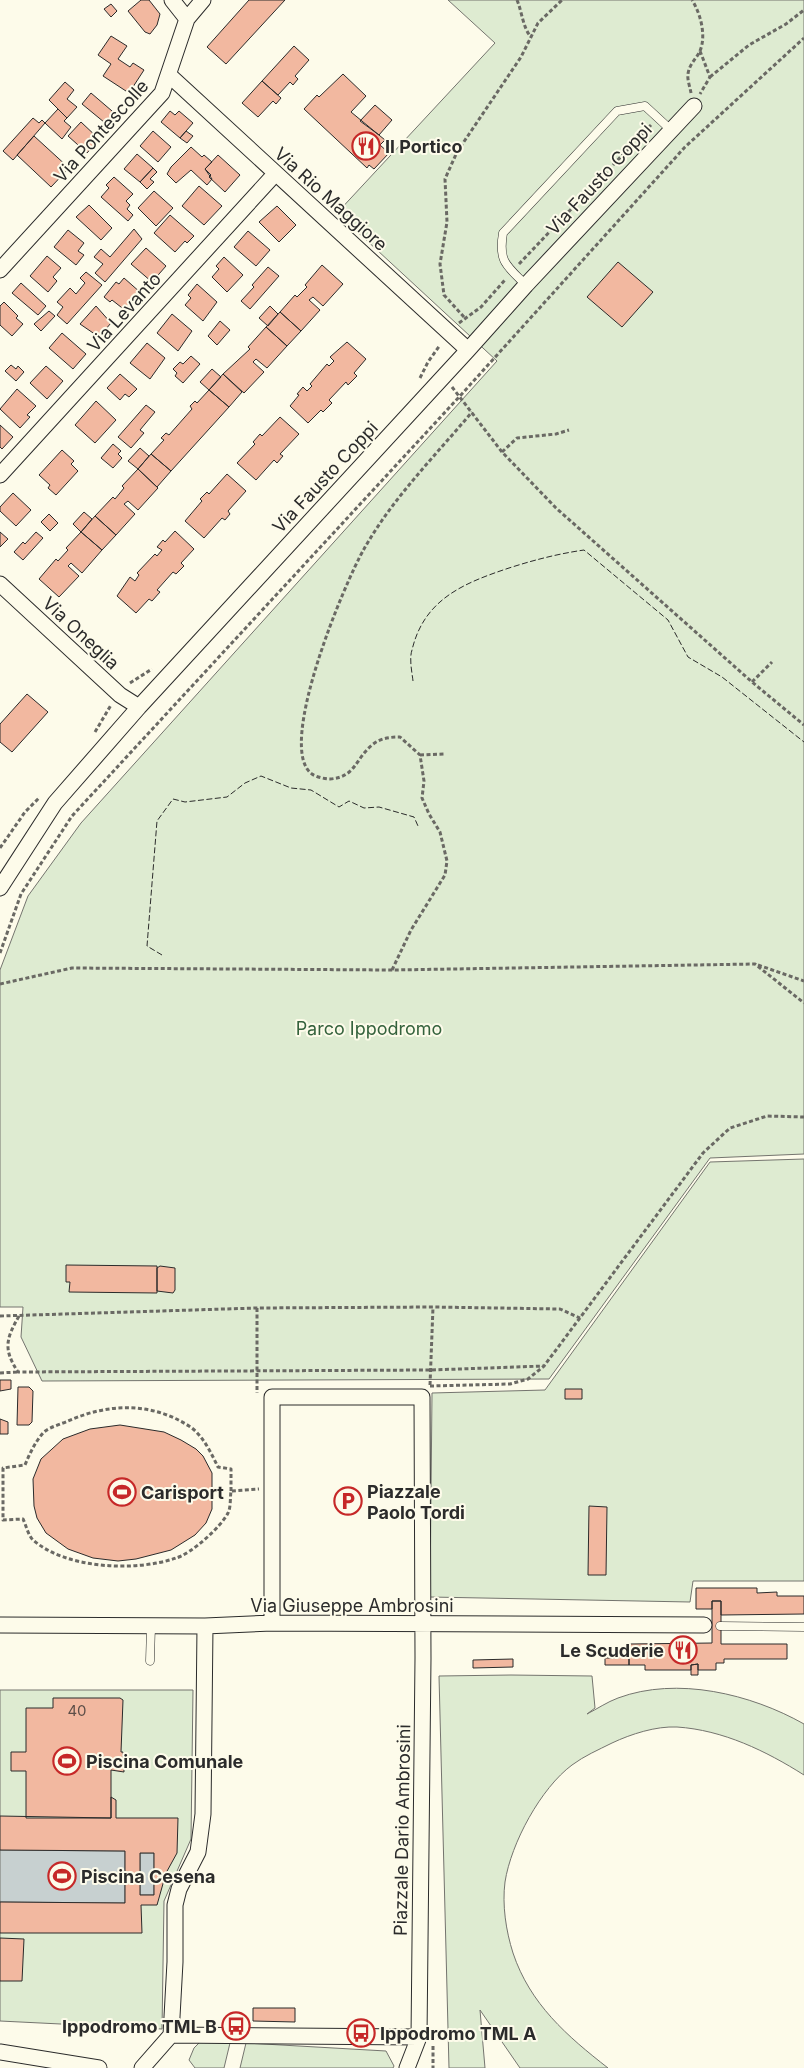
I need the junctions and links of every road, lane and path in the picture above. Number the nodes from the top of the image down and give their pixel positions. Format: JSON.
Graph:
{"nodes":[{"id":1,"x":172,"y":0,"type":"edge"},
{"id":2,"x":203,"y":0,"type":"edge"},
{"id":3,"x":517,"y":0,"type":"edge"},
{"id":4,"x":562,"y":0,"type":"edge"},
{"id":5,"x":692,"y":0,"type":"edge"},
{"id":6,"x":804,"y":10,"type":"edge"},
{"id":7,"x":187,"y":19,"type":"junction"},
{"id":8,"x":531,"y":37,"type":"junction"},
{"id":9,"x":804,"y":38,"type":"edge"},
{"id":10,"x":700,"y":51,"type":"junction"},
{"id":11,"x":169,"y":75,"type":"junction"},
{"id":12,"x":710,"y":77,"type":"junction"},
{"id":13,"x":694,"y":106,"type":"junction"},
{"id":14,"x":671,"y":130,"type":"junction"},
{"id":15,"x":275,"y":174,"type":"junction"},
{"id":16,"x":0,"y":270,"type":"edge"},
{"id":17,"x":526,"y":285,"type":"junction"},
{"id":18,"x":464,"y":317,"type":"dead end"},
{"id":19,"x":468,"y":350,"type":"junction"},
{"id":20,"x":428,"y":362,"type":"dead end"},
{"id":21,"x":442,"y":377,"type":"junction"},
{"id":22,"x":460,"y":396,"type":"junction"},
{"id":23,"x":472,"y":412,"type":"junction"},
{"id":24,"x":569,"y":430,"type":"dead end"},
{"id":25,"x":502,"y":452,"type":"junction"},
{"id":26,"x":0,"y":475,"type":"edge"},
{"id":27,"x":0,"y":584,"type":"edge"},
{"id":28,"x":772,"y":662,"type":"dead end"},
{"id":29,"x":752,"y":682,"type":"junction"},
{"id":30,"x":139,"y":707,"type":"junction"},
{"id":31,"x":804,"y":725,"type":"edge"},
{"id":32,"x":444,"y":754,"type":"dead end"},
{"id":33,"x":420,"y":755,"type":"junction"},
{"id":34,"x":0,"y":888,"type":"edge"},
{"id":35,"x":0,"y":953,"type":"edge"},
{"id":36,"x":755,"y":964,"type":"junction"},
{"id":37,"x":392,"y":970,"type":"junction"},
{"id":38,"x":804,"y":981,"type":"edge"},
{"id":39,"x":0,"y":984,"type":"edge"},
{"id":40,"x":804,"y":1003,"type":"edge"},
{"id":41,"x":804,"y":1117,"type":"edge"},
{"id":42,"x":433,"y":1307,"type":"junction"},
{"id":43,"x":0,"y":1316,"type":"edge"},
{"id":44,"x":19,"y":1316,"type":"junction"},
{"id":45,"x":580,"y":1318,"type":"junction"},
{"id":46,"x":544,"y":1366,"type":"junction"},
{"id":47,"x":431,"y":1370,"type":"junction"},
{"id":48,"x":18,"y":1372,"type":"junction"},
{"id":49,"x":0,"y":1373,"type":"edge"},
{"id":50,"x":426,"y":1391,"type":"junction"},
{"id":51,"x":259,"y":1488,"type":"dead end"},
{"id":52,"x":1,"y":1489,"type":"edge"},
{"id":53,"x":231,"y":1491,"type":"junction"},
{"id":54,"x":272,"y":1623,"type":"junction"},
{"id":55,"x":19,"y":1624,"type":"junction"},
{"id":56,"x":422,"y":1624,"type":"junction"},
{"id":57,"x":0,"y":1625,"type":"edge"},
{"id":58,"x":707,"y":1625,"type":"dead end"},
{"id":59,"x":151,"y":1626,"type":"junction"},
{"id":60,"x":205,"y":1626,"type":"junction"},
{"id":61,"x":720,"y":1626,"type":"dead end"},
{"id":62,"x":804,"y":1627,"type":"edge"},
{"id":63,"x":0,"y":1635,"type":"edge"},
{"id":64,"x":150,"y":1661,"type":"dead end"},
{"id":65,"x":171,"y":2035,"type":"junction"},
{"id":66,"x":419,"y":2037,"type":"junction"},
{"id":67,"x":0,"y":2052,"type":"edge"},
{"id":68,"x":54,"y":2062,"type":"junction"},
{"id":69,"x":0,"y":2064,"type":"edge"},
{"id":70,"x":99,"y":2068,"type":"edge"},
{"id":71,"x":142,"y":2068,"type":"edge"},
{"id":72,"x":407,"y":2068,"type":"edge"}],
"edges":[{"from":1,"to":7,"type":"street"},
{"from":2,"to":7,"type":"street","name":"Via Pontescolle"},
{"from":3,"to":8,"type":"path"},
{"from":4,"to":8,"type":"path"},
{"from":5,"to":10,"type":"path"},
{"from":6,"to":12,"type":"path"},
{"from":7,"to":11,"type":"street","name":"Via Pontescolle"},
{"from":8,"to":18,"type":"path"},
{"from":9,"to":22,"type":"path"},
{"from":10,"to":12,"type":"path"},
{"from":10,"to":13,"type":"path"},
{"from":11,"to":15,"type":"street","name":"Via Rio Maggiore"},
{"from":11,"to":16,"type":"street","name":"Via Pontescolle"},
{"from":12,"to":13,"type":"path"},
{"from":13,"to":14,"type":"street","name":"Via Fausto Coppi"},
{"from":14,"to":17,"type":"street","name":"Via Fausto Coppi"},
{"from":14,"to":17,"type":"lane"},
{"from":15,"to":19,"type":"street","name":"Via Rio Maggiore"},
{"from":15,"to":26,"type":"street","name":"Via Levanto"},
{"from":17,"to":19,"type":"street","name":"Via Fausto Coppi"},
{"from":19,"to":21,"type":"street","name":"Via Fausto Coppi"},
{"from":20,"to":21,"type":"path"},
{"from":21,"to":22,"type":"path"},
{"from":21,"to":30,"type":"street","name":"Via Fausto Coppi"},
{"from":22,"to":23,"type":"path"},
{"from":22,"to":35,"type":"path"},
{"from":23,"to":25,"type":"path"},
{"from":23,"to":33,"type":"path"},
{"from":24,"to":25,"type":"path"},
{"from":25,"to":29,"type":"path"},
{"from":27,"to":30,"type":"street","name":"Via Oneglia"},
{"from":28,"to":29,"type":"path"},
{"from":29,"to":31,"type":"path"},
{"from":30,"to":34,"type":"street","name":"Via Fausto Coppi"},
{"from":32,"to":33,"type":"path"},
{"from":33,"to":37,"type":"path"},
{"from":36,"to":37,"type":"path"},
{"from":36,"to":38,"type":"path"},
{"from":36,"to":40,"type":"path"},
{"from":37,"to":39,"type":"path"},
{"from":41,"to":45,"type":"path"},
{"from":42,"to":44,"type":"path"},
{"from":42,"to":45,"type":"path"},
{"from":42,"to":47,"type":"path"},
{"from":43,"to":44,"type":"path"},
{"from":44,"to":48,"type":"path"},
{"from":45,"to":46,"type":"path"},
{"from":46,"to":47,"type":"path"},
{"from":46,"to":50,"type":"path"},
{"from":47,"to":48,"type":"path"},
{"from":47,"to":50,"type":"path"},
{"from":48,"to":49,"type":"path"},
{"from":50,"to":54,"type":"street"},
{"from":50,"to":56,"type":"street"},
{"from":51,"to":53,"type":"path"},
{"from":52,"to":53,"type":"path"},
{"from":52,"to":53,"type":"path"},
{"from":54,"to":56,"type":"street","name":"Via Giuseppe Ambrosini"},
{"from":54,"to":60,"type":"street","name":"Via Giuseppe Ambrosini"},
{"from":55,"to":57,"type":"street","name":"Via Giuseppe Ambrosini"},
{"from":55,"to":59,"type":"street","name":"Via Giuseppe Ambrosini"},
{"from":55,"to":63,"type":"street"},
{"from":56,"to":58,"type":"street","name":"Via Giuseppe Ambrosini"},
{"from":56,"to":66,"type":"street","name":"Piazzale Dario Ambrosini"},
{"from":59,"to":60,"type":"street","name":"Via Giuseppe Ambrosini"},
{"from":59,"to":64,"type":"lane"},
{"from":60,"to":65,"type":"street"},
{"from":61,"to":62,"type":"lane"},
{"from":65,"to":66,"type":"street"},
{"from":65,"to":71,"type":"street"},
{"from":66,"to":72,"type":"street","name":"Piazzale Dario Ambrosini"},
{"from":67,"to":68,"type":"street"},
{"from":68,"to":69,"type":"street"},
{"from":68,"to":70,"type":"street"}]}
